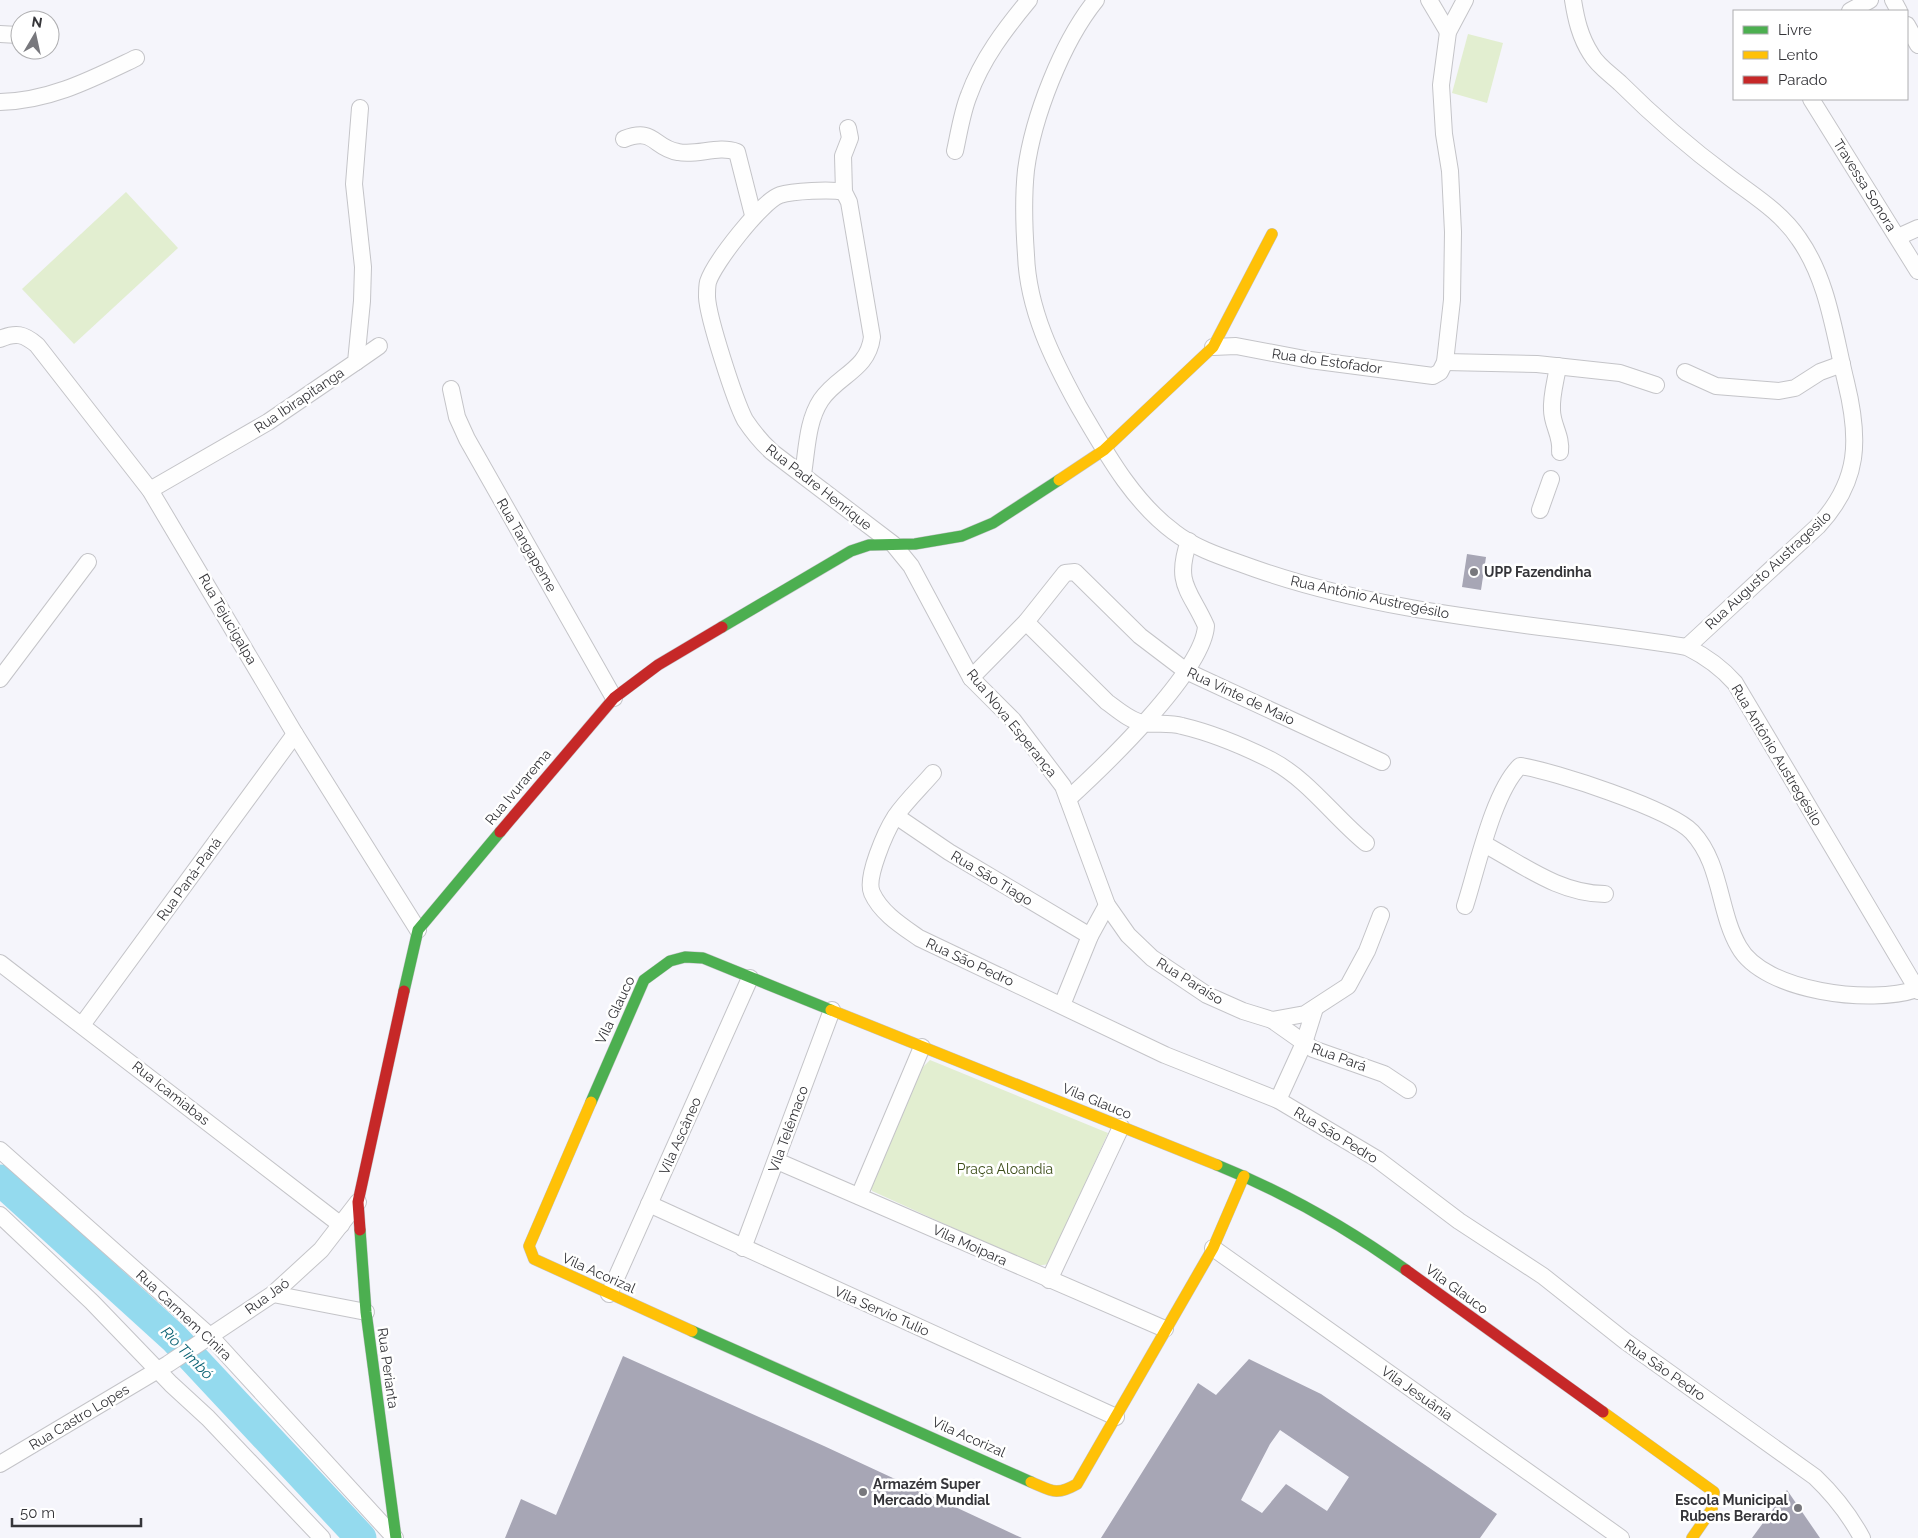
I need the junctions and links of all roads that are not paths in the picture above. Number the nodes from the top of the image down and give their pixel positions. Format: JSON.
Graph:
{"nodes":[{"id":1,"x":1028,"y":0,"type":"edge"},
{"id":2,"x":1096,"y":0,"type":"edge"},
{"id":3,"x":1429,"y":0,"type":"edge"},
{"id":4,"x":1465,"y":0,"type":"edge"},
{"id":5,"x":1573,"y":0,"type":"edge"},
{"id":6,"x":1870,"y":0,"type":"edge"},
{"id":7,"x":1852,"y":10,"type":"edge"},
{"id":8,"x":1908,"y":27,"type":"edge"},
{"id":9,"x":1448,"y":32,"type":"junction"},
{"id":10,"x":1918,"y":45,"type":"edge"},
{"id":11,"x":136,"y":58,"type":"dead end"},
{"id":12,"x":1813,"y":100,"type":"edge"},
{"id":13,"x":0,"y":102,"type":"edge"},
{"id":14,"x":360,"y":108,"type":"dead end"},
{"id":15,"x":848,"y":128,"type":"dead end"},
{"id":16,"x":624,"y":139,"type":"dead end"},
{"id":17,"x":955,"y":151,"type":"dead end"},
{"id":18,"x":844,"y":192,"type":"junction"},
{"id":19,"x":753,"y":216,"type":"junction"},
{"id":20,"x":1918,"y":228,"type":"edge"},
{"id":21,"x":1272,"y":234,"type":"dead end"},
{"id":22,"x":1898,"y":237,"type":"junction"},
{"id":23,"x":1918,"y":271,"type":"edge"},
{"id":24,"x":6,"y":337,"type":"edge"},
{"id":25,"x":379,"y":346,"type":"dead end"},
{"id":26,"x":1213,"y":347,"type":"junction"},
{"id":27,"x":356,"y":362,"type":"junction"},
{"id":28,"x":1842,"y":364,"type":"junction"},
{"id":29,"x":1558,"y":366,"type":"junction"},
{"id":30,"x":1442,"y":367,"type":"junction"},
{"id":31,"x":1685,"y":372,"type":"dead end"},
{"id":32,"x":1656,"y":385,"type":"dead end"},
{"id":33,"x":451,"y":389,"type":"dead end"},
{"id":34,"x":1104,"y":450,"type":"junction"},
{"id":35,"x":803,"y":474,"type":"junction"},
{"id":36,"x":150,"y":490,"type":"junction"},
{"id":37,"x":1540,"y":510,"type":"dead end"},
{"id":38,"x":1189,"y":541,"type":"junction"},
{"id":39,"x":893,"y":544,"type":"junction"},
{"id":40,"x":88,"y":562,"type":"dead end"},
{"id":41,"x":1026,"y":622,"type":"junction"},
{"id":42,"x":1687,"y":647,"type":"junction"},
{"id":43,"x":1186,"y":671,"type":"junction"},
{"id":44,"x":0,"y":678,"type":"edge"},
{"id":45,"x":971,"y":678,"type":"junction"},
{"id":46,"x":614,"y":698,"type":"junction"},
{"id":47,"x":1144,"y":723,"type":"junction"},
{"id":48,"x":296,"y":734,"type":"junction"},
{"id":49,"x":1382,"y":762,"type":"dead end"},
{"id":50,"x":933,"y":772,"type":"dead end"},
{"id":51,"x":1068,"y":800,"type":"junction"},
{"id":52,"x":896,"y":816,"type":"junction"},
{"id":53,"x":1366,"y":843,"type":"dead end"},
{"id":54,"x":1484,"y":844,"type":"junction"},
{"id":55,"x":1605,"y":894,"type":"dead end"},
{"id":56,"x":1107,"y":905,"type":"junction"},
{"id":57,"x":1465,"y":906,"type":"dead end"},
{"id":58,"x":1381,"y":915,"type":"dead end"},
{"id":59,"x":418,"y":930,"type":"junction"},
{"id":60,"x":1090,"y":936,"type":"junction"},
{"id":61,"x":0,"y":962,"type":"edge"},
{"id":62,"x":750,"y":978,"type":"junction"},
{"id":63,"x":1917,"y":990,"type":"edge"},
{"id":64,"x":1062,"y":1006,"type":"junction"},
{"id":65,"x":1315,"y":1008,"type":"junction"},
{"id":66,"x":832,"y":1010,"type":"junction"},
{"id":67,"x":1272,"y":1020,"type":"junction"},
{"id":68,"x":82,"y":1025,"type":"junction"},
{"id":69,"x":1304,"y":1043,"type":"junction"},
{"id":70,"x":922,"y":1047,"type":"junction"},
{"id":71,"x":1408,"y":1090,"type":"dead end"},
{"id":72,"x":1278,"y":1100,"type":"junction"},
{"id":73,"x":1121,"y":1127,"type":"junction"},
{"id":74,"x":0,"y":1150,"type":"edge"},
{"id":75,"x":776,"y":1161,"type":"junction"},
{"id":76,"x":1244,"y":1176,"type":"junction"},
{"id":77,"x":859,"y":1196,"type":"junction"},
{"id":78,"x":358,"y":1202,"type":"junction"},
{"id":79,"x":649,"y":1204,"type":"junction"},
{"id":80,"x":0,"y":1215,"type":"edge"},
{"id":81,"x":341,"y":1224,"type":"junction"},
{"id":82,"x":743,"y":1248,"type":"junction"},
{"id":83,"x":1213,"y":1248,"type":"junction"},
{"id":84,"x":530,"y":1254,"type":"joint"},
{"id":85,"x":1049,"y":1280,"type":"junction"},
{"id":86,"x":273,"y":1294,"type":"junction"},
{"id":87,"x":609,"y":1294,"type":"junction"},
{"id":88,"x":366,"y":1312,"type":"junction"},
{"id":89,"x":1165,"y":1329,"type":"junction"},
{"id":90,"x":205,"y":1339,"type":"junction"},
{"id":91,"x":163,"y":1367,"type":"junction"},
{"id":92,"x":1116,"y":1417,"type":"junction"},
{"id":93,"x":0,"y":1464,"type":"edge"},
{"id":94,"x":322,"y":1538,"type":"edge"},
{"id":95,"x":395,"y":1538,"type":"edge"},
{"id":96,"x":1620,"y":1538,"type":"edge"},
{"id":97,"x":1692,"y":1538,"type":"edge"},
{"id":98,"x":1862,"y":1538,"type":"edge"}],
"edges":[{"from":1,"to":17,"type":"street"},
{"from":2,"to":34,"type":"street","name":"Rua Antônio Austregésilo"},
{"from":3,"to":9,"type":"street"},
{"from":4,"to":9,"type":"street"},
{"from":5,"to":28,"type":"street","name":"Rua Augusto Austragesilo"},
{"from":6,"to":7,"type":"street"},
{"from":8,"to":10,"type":"street"},
{"from":9,"to":30,"type":"street"},
{"from":11,"to":13,"type":"street"},
{"from":12,"to":22,"type":"street","name":"Travessa Sonora"},
{"from":14,"to":27,"type":"street","name":"Rua Ibirapitanga"},
{"from":15,"to":18,"type":"street"},
{"from":16,"to":19,"type":"street"},
{"from":18,"to":19,"type":"street","name":"Rua Padre Henrique"},
{"from":18,"to":35,"type":"street"},
{"from":19,"to":35,"type":"street","name":"Rua Padre Henrique"},
{"from":20,"to":22,"type":"street"},
{"from":21,"to":26,"type":"street","name":"Rua Ivurarema"},
{"from":22,"to":23,"type":"street","name":"Travessa Sonora"},
{"from":24,"to":36,"type":"street","name":"Rua Tejucigalpa"},
{"from":25,"to":27,"type":"street"},
{"from":26,"to":30,"type":"street","name":"Rua do Estofador"},
{"from":26,"to":34,"type":"street","name":"Rua Ivurarema"},
{"from":27,"to":36,"type":"street","name":"Rua Ibirapitanga"},
{"from":28,"to":31,"type":"street"},
{"from":28,"to":42,"type":"street","name":"Rua Augusto Austragesilo"},
{"from":29,"to":30,"type":"street","name":"Rua do Estofador"},
{"from":29,"to":32,"type":"street","name":"Rua do Estofador"},
{"from":29,"to":37,"type":"street"},
{"from":33,"to":46,"type":"street","name":"Rua Tangapeme"},
{"from":34,"to":38,"type":"street","name":"Rua Antônio Austregésilo"},
{"from":34,"to":39,"type":"street","name":"Rua Ivurarema"},
{"from":35,"to":39,"type":"street","name":"Rua Padre Henrique"},
{"from":36,"to":48,"type":"street","name":"Rua Tejucigalpa"},
{"from":38,"to":42,"type":"street","name":"Rua Antônio Austregésilo"},
{"from":38,"to":43,"type":"street"},
{"from":39,"to":45,"type":"street","name":"Rua Nova Esperança"},
{"from":39,"to":46,"type":"street","name":"Rua Ivurarema"},
{"from":40,"to":44,"type":"street"},
{"from":41,"to":43,"type":"street","name":"Rua Vinte de Maio"},
{"from":41,"to":45,"type":"street"},
{"from":41,"to":47,"type":"street"},
{"from":42,"to":63,"type":"street","name":"Rua Antônio Austregésilo"},
{"from":43,"to":47,"type":"street"},
{"from":43,"to":49,"type":"street","name":"Rua Vinte de Maio"},
{"from":45,"to":51,"type":"street","name":"Rua Nova Esperança"},
{"from":46,"to":59,"type":"street","name":"Rua Ivurarema"},
{"from":47,"to":51,"type":"street"},
{"from":47,"to":53,"type":"street"},
{"from":48,"to":59,"type":"street","name":"Rua Tejucigalpa"},
{"from":48,"to":68,"type":"street","name":"Rua Paná-Paná"},
{"from":50,"to":52,"type":"street","name":"Rua São Pedro"},
{"from":51,"to":56,"type":"street","name":"Rua Paraíso"},
{"from":52,"to":60,"type":"street","name":"Rua São Tiago"},
{"from":52,"to":64,"type":"street","name":"Rua São Pedro"},
{"from":54,"to":55,"type":"street"},
{"from":54,"to":57,"type":"street"},
{"from":54,"to":63,"type":"street"},
{"from":56,"to":60,"type":"street"},
{"from":56,"to":67,"type":"street","name":"Rua Paraíso"},
{"from":58,"to":65,"type":"street","name":"Rua Paraíso"},
{"from":59,"to":78,"type":"street","name":"Rua Ivurarema"},
{"from":60,"to":64,"type":"street"},
{"from":61,"to":68,"type":"street","name":"Rua Icamiabas"},
{"from":62,"to":66,"type":"street","name":"Vila Glauco"},
{"from":62,"to":79,"type":"street","name":"Vila Ascâneo"},
{"from":62,"to":84,"type":"street","name":"Vila Glauco"},
{"from":64,"to":72,"type":"street","name":"Rua São Pedro"},
{"from":65,"to":67,"type":"street","name":"Rua Paraíso"},
{"from":65,"to":69,"type":"street"},
{"from":66,"to":70,"type":"street","name":"Vila Glauco"},
{"from":66,"to":75,"type":"street","name":"Vila Telêmaco"},
{"from":67,"to":69,"type":"street","name":"Rua Pará"},
{"from":68,"to":81,"type":"street","name":"Rua Icamiabas"},
{"from":69,"to":71,"type":"street","name":"Rua Pará"},
{"from":69,"to":72,"type":"street"},
{"from":70,"to":73,"type":"street","name":"Vila Glauco"},
{"from":70,"to":77,"type":"street"},
{"from":72,"to":98,"type":"street","name":"Rua São Pedro"},
{"from":73,"to":76,"type":"street","name":"Vila Glauco"},
{"from":73,"to":85,"type":"street"},
{"from":74,"to":90,"type":"street","name":"Rua Carmem Cinira"},
{"from":75,"to":77,"type":"street","name":"Vila Moipara"},
{"from":75,"to":82,"type":"street","name":"Vila Telêmaco"},
{"from":76,"to":83,"type":"street","name":"Vila Acorizal"},
{"from":76,"to":97,"type":"street","name":"Vila Glauco"},
{"from":77,"to":85,"type":"street","name":"Vila Moipara"},
{"from":78,"to":81,"type":"street","name":"Rua Jaó"},
{"from":78,"to":88,"type":"street","name":"Rua Perianta"},
{"from":79,"to":82,"type":"street","name":"Vila Servio Tulio"},
{"from":79,"to":87,"type":"street","name":"Vila Ascâneo"},
{"from":80,"to":91,"type":"street"},
{"from":81,"to":86,"type":"street","name":"Rua Jaó"},
{"from":82,"to":92,"type":"street","name":"Vila Servio Tulio"},
{"from":83,"to":89,"type":"street","name":"Vila Acorizal"},
{"from":83,"to":96,"type":"street","name":"Vila Jesuânia"},
{"from":84,"to":87,"type":"street","name":"Vila Acorizal"},
{"from":85,"to":89,"type":"street","name":"Vila Moipara"},
{"from":86,"to":88,"type":"street"},
{"from":86,"to":90,"type":"street","name":"Rua Jaó"},
{"from":87,"to":92,"type":"street","name":"Vila Acorizal"},
{"from":88,"to":95,"type":"street","name":"Rua Perianta"},
{"from":89,"to":92,"type":"street","name":"Vila Acorizal"},
{"from":90,"to":91,"type":"street","name":"Rua Jaó"},
{"from":90,"to":95,"type":"street","name":"Rua Carmem Cinira"},
{"from":91,"to":93,"type":"street","name":"Rua Castro Lopes"},
{"from":91,"to":94,"type":"street"}]}
